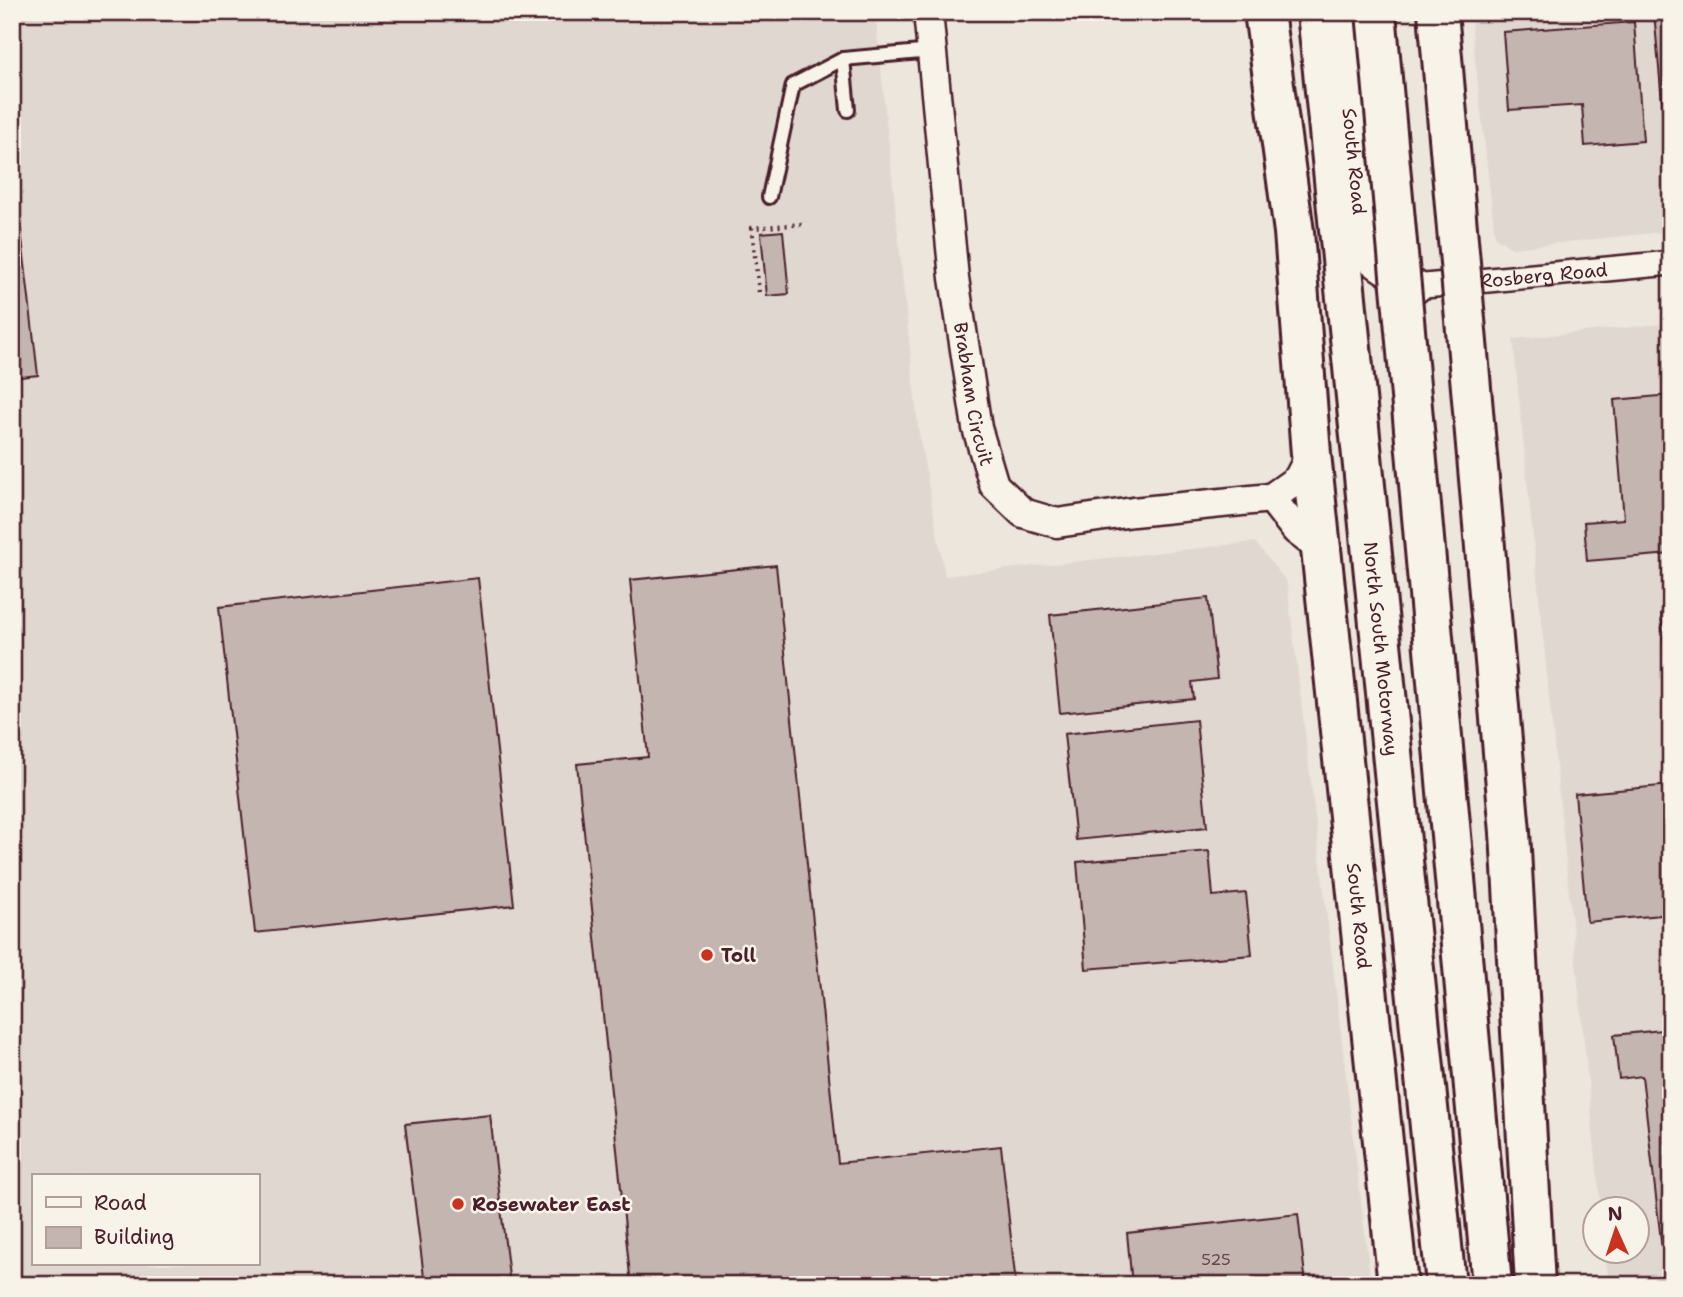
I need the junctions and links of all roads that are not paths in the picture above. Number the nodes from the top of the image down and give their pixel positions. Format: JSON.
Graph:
{"nodes":[{"id":1,"x":928,"y":12,"type":"edge"},
{"id":2,"x":1264,"y":12,"type":"edge"},
{"id":3,"x":1317,"y":12,"type":"edge"},
{"id":4,"x":1340,"y":12,"type":"edge"},
{"id":5,"x":1376,"y":12,"type":"edge"},
{"id":6,"x":1438,"y":12,"type":"edge"},
{"id":7,"x":932,"y":51,"type":"junction"},
{"id":8,"x":843,"y":59,"type":"junction"},
{"id":9,"x":848,"y":110,"type":"dead end"},
{"id":10,"x":769,"y":197,"type":"dead end"},
{"id":11,"x":1671,"y":262,"type":"edge"},
{"id":12,"x":1414,"y":287,"type":"joint"},
{"id":13,"x":1311,"y":454,"type":"junction"},
{"id":14,"x":1271,"y":498,"type":"junction"},
{"id":15,"x":1321,"y":549,"type":"junction"},
{"id":16,"x":1398,"y":1285,"type":"edge"},
{"id":17,"x":1446,"y":1285,"type":"edge"},
{"id":18,"x":1492,"y":1285,"type":"edge"},
{"id":19,"x":1535,"y":1285,"type":"edge"}],
"edges":[{"from":1,"to":7,"type":"street","name":"Brabham Circuit"},
{"from":2,"to":13,"type":"highway","name":"South Road"},
{"from":3,"to":17,"type":"highway","name":"North South Motorway"},
{"from":4,"to":12,"type":"main road","name":"South Road"},
{"from":5,"to":18,"type":"highway","bridge":true},
{"from":6,"to":19,"type":"highway","bridge":true},
{"from":7,"to":8,"type":"lane"},
{"from":7,"to":14,"type":"street","name":"Brabham Circuit"},
{"from":8,"to":9,"type":"lane"},
{"from":8,"to":10,"type":"lane"},
{"from":11,"to":12,"type":"street","name":"Rosberg Road"},
{"from":13,"to":14,"type":"street"},
{"from":13,"to":15,"type":"highway","name":"South Road"},
{"from":14,"to":15,"type":"street"},
{"from":15,"to":16,"type":"highway","name":"South Road"}]}
